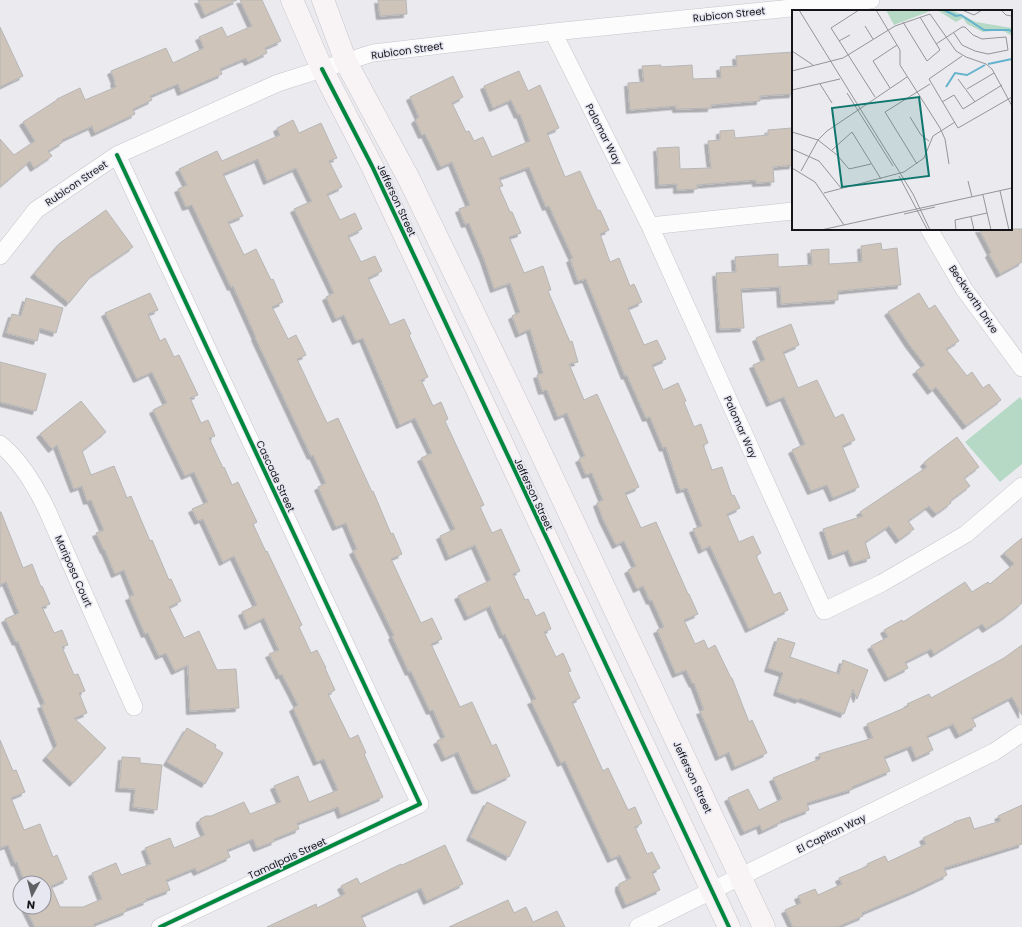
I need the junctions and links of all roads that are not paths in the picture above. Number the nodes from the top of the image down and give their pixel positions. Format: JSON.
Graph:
{"nodes":[{"id":1,"x":292,"y":0,"type":"edge"},
{"id":2,"x":323,"y":0,"type":"edge"},
{"id":3,"x":871,"y":0,"type":"edge"},
{"id":4,"x":552,"y":32,"type":"junction"},
{"id":5,"x":346,"y":62,"type":"junction"},
{"id":6,"x":322,"y":69,"type":"junction"},
{"id":7,"x":117,"y":155,"type":"junction"},
{"id":8,"x":792,"y":211,"type":"edge"},
{"id":9,"x":650,"y":226,"type":"junction"},
{"id":10,"x":930,"y":230,"type":"edge"},
{"id":11,"x":0,"y":256,"type":"edge"},
{"id":12,"x":1022,"y":368,"type":"edge"},
{"id":13,"x":0,"y":444,"type":"edge"},
{"id":14,"x":1022,"y":486,"type":"edge"},
{"id":15,"x":134,"y":707,"type":"dead end"},
{"id":16,"x":1022,"y":733,"type":"edge"},
{"id":17,"x":420,"y":804,"type":"joint"},
{"id":18,"x":741,"y":877,"type":"junction"},
{"id":19,"x":711,"y":892,"type":"junction"},
{"id":20,"x":160,"y":927,"type":"edge"},
{"id":21,"x":638,"y":927,"type":"edge"},
{"id":22,"x":729,"y":927,"type":"edge"},
{"id":23,"x":764,"y":927,"type":"edge"}],
"edges":[{"from":1,"to":6,"type":"main road","name":"Jefferson Street"},
{"from":2,"to":5,"type":"main road","name":"Jefferson Street"},
{"from":3,"to":4,"type":"street","name":"Rubicon Street"},
{"from":4,"to":5,"type":"street","name":"Rubicon Street"},
{"from":4,"to":9,"type":"street","name":"Palomar Way"},
{"from":5,"to":6,"type":"street","name":"Rubicon Street"},
{"from":5,"to":18,"type":"main road","name":"Jefferson Street"},
{"from":6,"to":7,"type":"street","name":"Rubicon Street"},
{"from":6,"to":19,"type":"main road","name":"Jefferson Street"},
{"from":7,"to":11,"type":"street","name":"Rubicon Street"},
{"from":7,"to":17,"type":"street","name":"Cascade Street"},
{"from":8,"to":9,"type":"street"},
{"from":9,"to":14,"type":"street","name":"Palomar Way"},
{"from":10,"to":12,"type":"street","name":"Beckworth Drive"},
{"from":13,"to":15,"type":"street","name":"Mariposa Court"},
{"from":16,"to":18,"type":"street","name":"El Capitan Way"},
{"from":17,"to":20,"type":"street","name":"Tamalpais Street"},
{"from":18,"to":19,"type":"street","name":"El Capitan Way"},
{"from":18,"to":23,"type":"main road","name":"Jefferson Street"},
{"from":19,"to":21,"type":"street","name":"El Capitan Way"},
{"from":19,"to":22,"type":"main road","name":"Jefferson Street"}]}
